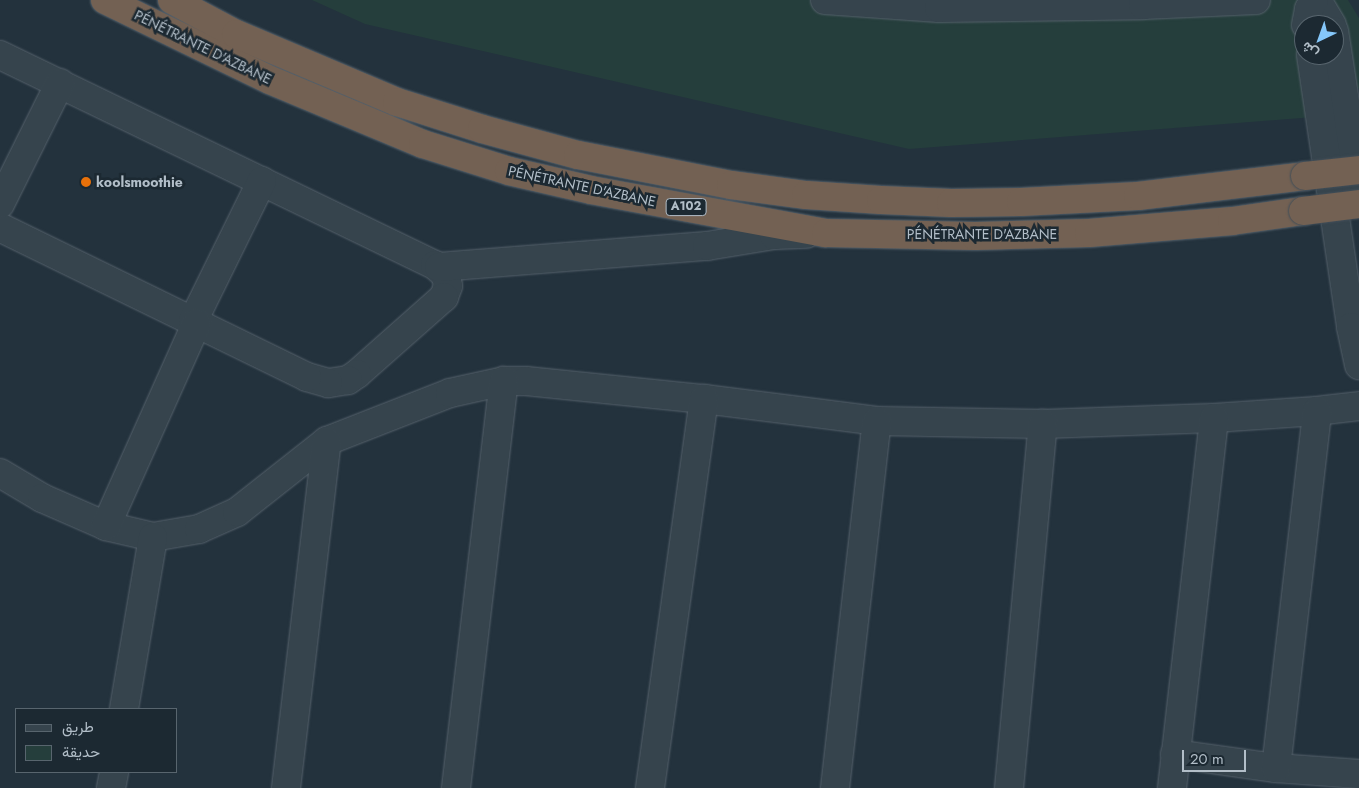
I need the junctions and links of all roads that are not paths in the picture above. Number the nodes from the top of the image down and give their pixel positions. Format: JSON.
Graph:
{"nodes":[{"id":1,"x":105,"y":0,"type":"edge"},
{"id":2,"x":172,"y":0,"type":"edge"},
{"id":3,"x":825,"y":0,"type":"edge"},
{"id":4,"x":1256,"y":0,"type":"edge"},
{"id":5,"x":1315,"y":0,"type":"edge"},
{"id":6,"x":1145,"y":3,"type":"edge"},
{"id":7,"x":942,"y":4,"type":"edge"},
{"id":8,"x":1308,"y":15,"type":"edge"},
{"id":9,"x":1325,"y":15,"type":"edge"},
{"id":10,"x":0,"y":55,"type":"edge"},
{"id":11,"x":1312,"y":65,"type":"edge"},
{"id":12,"x":1339,"y":65,"type":"edge"},
{"id":13,"x":60,"y":83,"type":"junction"},
{"id":14,"x":1359,"y":170,"type":"edge"},
{"id":15,"x":262,"y":181,"type":"junction"},
{"id":16,"x":1359,"y":192,"type":"edge"},
{"id":17,"x":0,"y":204,"type":"edge"},
{"id":18,"x":1359,"y":204,"type":"edge"},
{"id":19,"x":0,"y":227,"type":"edge"},
{"id":20,"x":826,"y":233,"type":"junction"},
{"id":21,"x":440,"y":267,"type":"junction"},
{"id":22,"x":195,"y":322,"type":"junction"},
{"id":23,"x":1359,"y":365,"type":"edge"},
{"id":24,"x":504,"y":381,"type":"junction"},
{"id":25,"x":704,"y":399,"type":"junction"},
{"id":26,"x":1359,"y":406,"type":"edge"},
{"id":27,"x":1316,"y":411,"type":"junction"},
{"id":28,"x":1214,"y":418,"type":"junction"},
{"id":29,"x":877,"y":421,"type":"junction"},
{"id":30,"x":1043,"y":424,"type":"junction"},
{"id":31,"x":327,"y":442,"type":"junction"},
{"id":32,"x":0,"y":473,"type":"edge"},
{"id":33,"x":106,"y":526,"type":"junction"},
{"id":34,"x":153,"y":537,"type":"junction"},
{"id":35,"x":124,"y":708,"type":"edge"},
{"id":36,"x":1175,"y":754,"type":"junction"},
{"id":37,"x":1276,"y":768,"type":"junction"},
{"id":38,"x":114,"y":773,"type":"edge"},
{"id":39,"x":1359,"y":774,"type":"edge"},
{"id":40,"x":111,"y":788,"type":"edge"},
{"id":41,"x":286,"y":788,"type":"edge"},
{"id":42,"x":456,"y":788,"type":"edge"},
{"id":43,"x":650,"y":788,"type":"edge"},
{"id":44,"x":834,"y":788,"type":"edge"},
{"id":45,"x":1009,"y":788,"type":"edge"},
{"id":46,"x":1172,"y":788,"type":"edge"}],
"edges":[{"from":1,"to":20,"type":"highway","name":"PÉNÉTRANTE D'AZBANE","number":"A102"},
{"from":2,"to":14,"type":"highway","name":"PÉNÉTRANTE D'AZBANE","number":"A102","bridge":true},
{"from":3,"to":7,"type":"street"},
{"from":4,"to":6,"type":"street"},
{"from":5,"to":8,"type":"street"},
{"from":5,"to":9,"type":"street"},
{"from":6,"to":7,"type":"street"},
{"from":10,"to":13,"type":"street"},
{"from":11,"to":23,"type":"street"},
{"from":12,"to":16,"type":"street"},
{"from":13,"to":15,"type":"street"},
{"from":13,"to":17,"type":"street"},
{"from":15,"to":21,"type":"street"},
{"from":15,"to":22,"type":"street"},
{"from":18,"to":20,"type":"highway","name":"PÉNÉTRANTE D'AZBANE","number":"A102","bridge":true},
{"from":19,"to":22,"type":"street"},
{"from":20,"to":21,"type":"street"},
{"from":21,"to":22,"type":"street"},
{"from":22,"to":33,"type":"street"},
{"from":24,"to":25,"type":"street"},
{"from":24,"to":31,"type":"street"},
{"from":24,"to":42,"type":"street"},
{"from":25,"to":29,"type":"street"},
{"from":25,"to":43,"type":"street"},
{"from":26,"to":27,"type":"street"},
{"from":27,"to":28,"type":"street"},
{"from":27,"to":37,"type":"street"},
{"from":28,"to":30,"type":"street"},
{"from":28,"to":36,"type":"street"},
{"from":29,"to":30,"type":"street"},
{"from":29,"to":44,"type":"street"},
{"from":30,"to":45,"type":"street"},
{"from":31,"to":34,"type":"street"},
{"from":31,"to":41,"type":"street"},
{"from":32,"to":33,"type":"street"},
{"from":33,"to":34,"type":"street"},
{"from":34,"to":35,"type":"street"},
{"from":36,"to":37,"type":"street"},
{"from":36,"to":46,"type":"street"},
{"from":37,"to":39,"type":"street"},
{"from":38,"to":40,"type":"street"}]}
